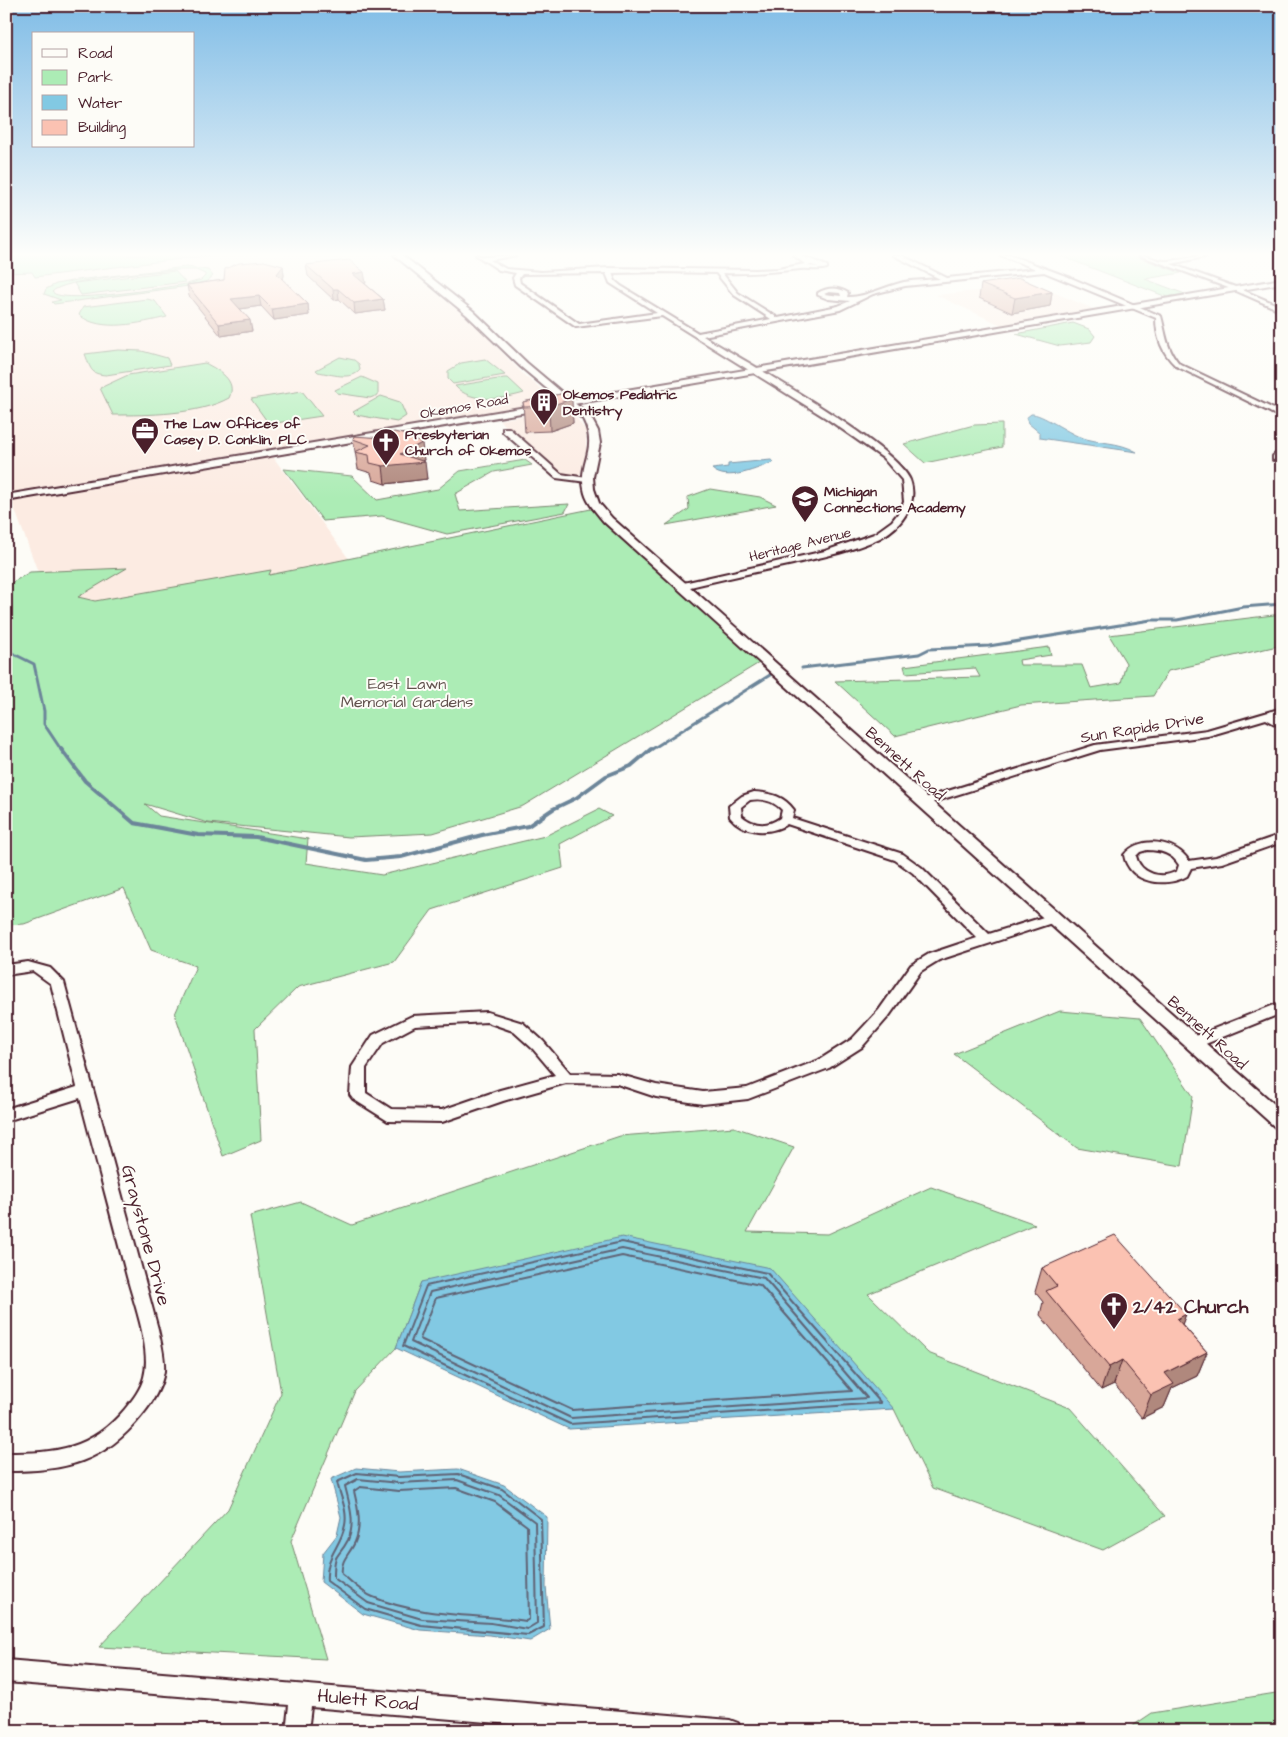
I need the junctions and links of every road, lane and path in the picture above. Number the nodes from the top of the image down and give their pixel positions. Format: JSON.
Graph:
{"nodes":[{"id":1,"x":494,"y":336,"type":"edge"},
{"id":2,"x":698,"y":336,"type":"edge"},
{"id":3,"x":957,"y":336,"type":"edge"},
{"id":4,"x":1161,"y":336,"type":"edge"},
{"id":5,"x":754,"y":370,"type":"junction"},
{"id":6,"x":569,"y":402,"type":"junction"},
{"id":7,"x":1282,"y":416,"type":"edge"},
{"id":8,"x":506,"y":430,"type":"dead end"},
{"id":9,"x":587,"y":480,"type":"junction"},
{"id":10,"x":6,"y":498,"type":"edge"},
{"id":11,"x":682,"y":586,"type":"junction"},
{"id":12,"x":1282,"y":711,"type":"edge"},
{"id":13,"x":1267,"y":715,"type":"junction"},
{"id":14,"x":1282,"y":725,"type":"edge"},
{"id":15,"x":922,"y":802,"type":"junction"},
{"id":16,"x":786,"y":820,"type":"dead end"},
{"id":17,"x":1282,"y":838,"type":"edge"},
{"id":18,"x":1185,"y":865,"type":"dead end"},
{"id":19,"x":1053,"y":918,"type":"junction"},
{"id":20,"x":987,"y":940,"type":"junction"},
{"id":21,"x":6,"y":970,"type":"edge"},
{"id":22,"x":1282,"y":1007,"type":"edge"},
{"id":23,"x":1193,"y":1043,"type":"junction"},
{"id":24,"x":566,"y":1078,"type":"junction"},
{"id":25,"x":87,"y":1090,"type":"junction"},
{"id":26,"x":6,"y":1115,"type":"edge"},
{"id":27,"x":1282,"y":1122,"type":"edge"},
{"id":28,"x":6,"y":1462,"type":"edge"},
{"id":29,"x":6,"y":1671,"type":"edge"},
{"id":30,"x":302,"y":1694,"type":"junction"},
{"id":31,"x":297,"y":1731,"type":"edge"},
{"id":32,"x":730,"y":1731,"type":"edge"}],
"edges":[{"from":1,"to":6,"type":"street"},
{"from":2,"to":5,"type":"street","name":"Heritage Avenue"},
{"from":3,"to":5,"type":"main road","name":"Okemos Road"},
{"from":4,"to":7,"type":"street"},
{"from":5,"to":6,"type":"main road","name":"Okemos Road"},
{"from":5,"to":11,"type":"street","name":"Heritage Avenue"},
{"from":6,"to":9,"type":"street"},
{"from":6,"to":10,"type":"main road","name":"Okemos Road"},
{"from":8,"to":9,"type":"street"},
{"from":9,"to":11,"type":"street","name":"Bennett Road"},
{"from":11,"to":15,"type":"street","name":"Bennett Road"},
{"from":12,"to":13,"type":"street","name":"Sun Rapids Drive"},
{"from":13,"to":14,"type":"street"},
{"from":13,"to":15,"type":"street","name":"Sun Rapids Drive"},
{"from":15,"to":19,"type":"street","name":"Bennett Road"},
{"from":16,"to":20,"type":"street"},
{"from":17,"to":18,"type":"street"},
{"from":19,"to":20,"type":"street"},
{"from":19,"to":23,"type":"street","name":"Bennett Road"},
{"from":20,"to":24,"type":"street"},
{"from":21,"to":25,"type":"street","name":"Graystone Drive"},
{"from":22,"to":23,"type":"street"},
{"from":23,"to":27,"type":"street","name":"Bennett Road"},
{"from":24,"to":24,"type":"street"},
{"from":25,"to":26,"type":"street"},
{"from":25,"to":28,"type":"street","name":"Graystone Drive"},
{"from":29,"to":30,"type":"street","name":"Hulett Road"},
{"from":30,"to":31,"type":"street"},
{"from":30,"to":32,"type":"street","name":"Hulett Road"}]}
